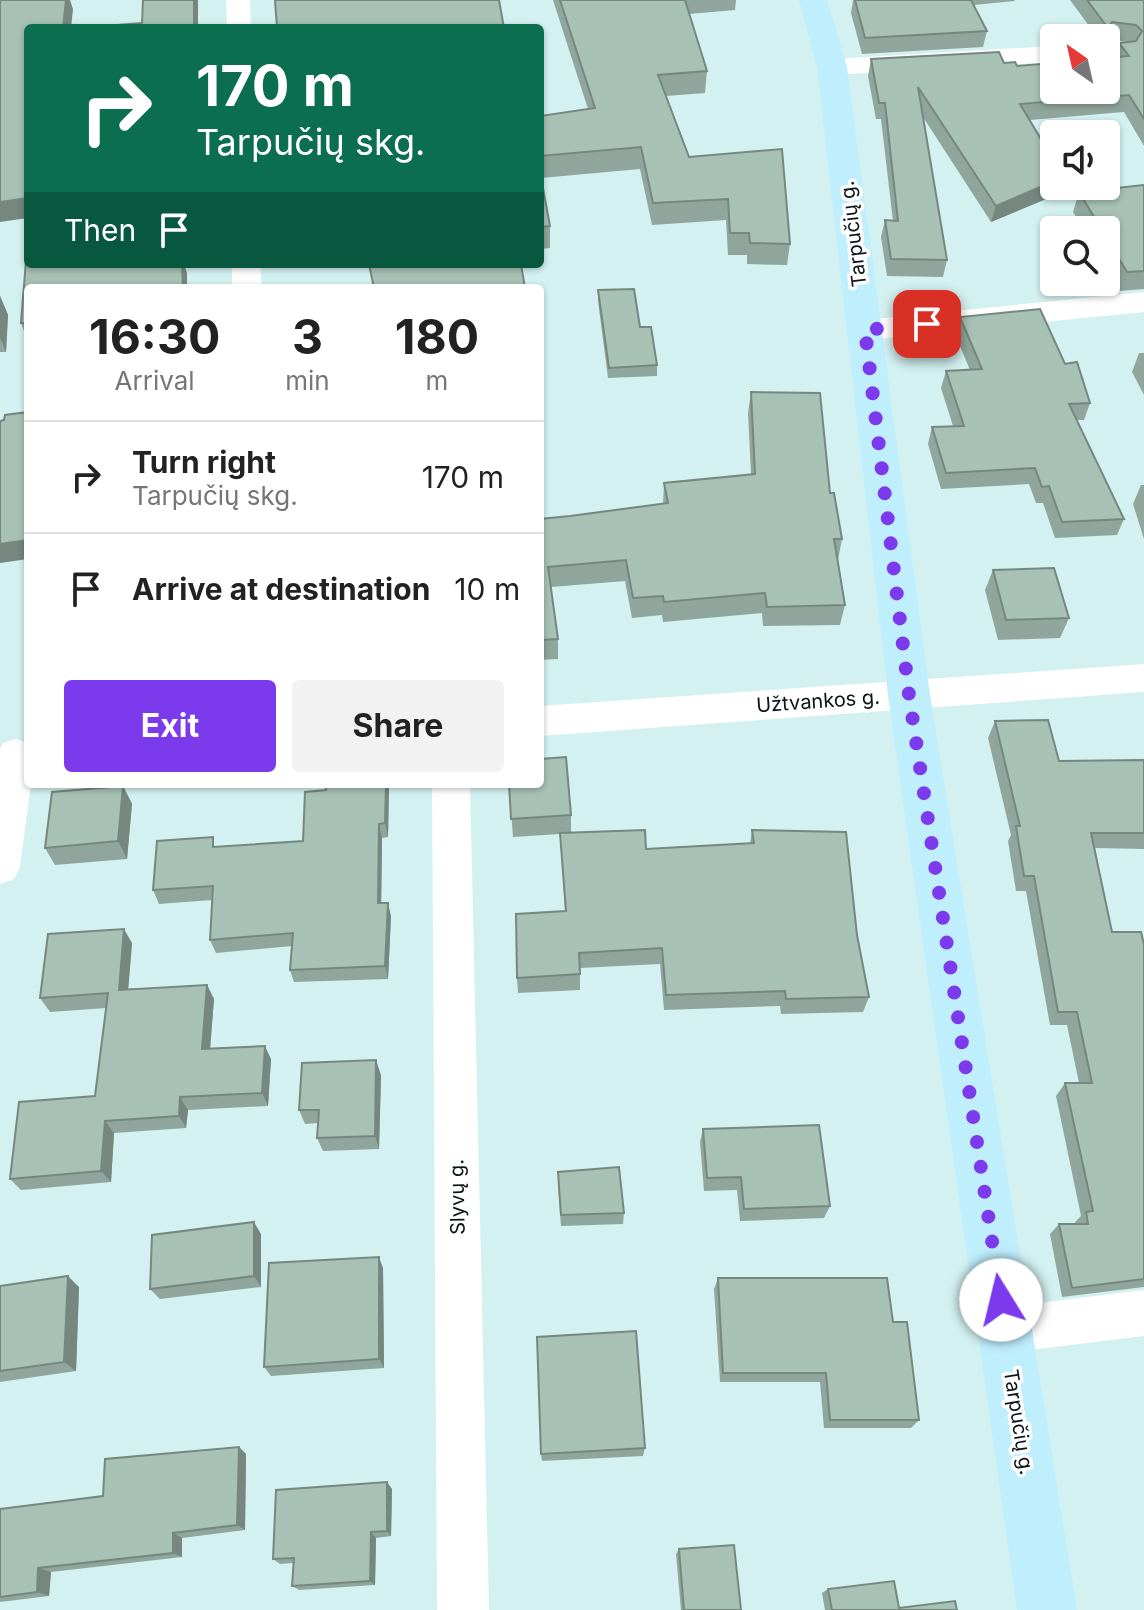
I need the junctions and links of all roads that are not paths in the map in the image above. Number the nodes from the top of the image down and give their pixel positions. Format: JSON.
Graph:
{"nodes":[{"id":1,"x":238,"y":0,"type":"edge"},
{"id":2,"x":813,"y":0,"type":"edge"},
{"id":3,"x":239,"y":24,"type":"edge"},
{"id":4,"x":1040,"y":55,"type":"edge"},
{"id":5,"x":832,"y":67,"type":"junction"},
{"id":6,"x":1144,"y":302,"type":"edge"},
{"id":7,"x":865,"y":330,"type":"junction"},
{"id":8,"x":1144,"y":678,"type":"edge"},
{"id":9,"x":909,"y":695,"type":"junction"},
{"id":10,"x":544,"y":721,"type":"edge"},
{"id":11,"x":15,"y":755,"type":"edge"},
{"id":12,"x":451,"y":788,"type":"edge"},
{"id":13,"x":0,"y":867,"type":"edge"},
{"id":14,"x":1144,"y":1313,"type":"edge"},
{"id":15,"x":1005,"y":1330,"type":"junction"},
{"id":16,"x":463,"y":1610,"type":"edge"},
{"id":17,"x":1047,"y":1610,"type":"edge"}],
"edges":[{"from":1,"to":3,"type":"street"},
{"from":2,"to":5,"type":"main road","name":"Tarpučių g."},
{"from":4,"to":5,"type":"street"},
{"from":5,"to":7,"type":"main road","name":"Tarpučių g."},
{"from":6,"to":7,"type":"street"},
{"from":7,"to":9,"type":"main road","name":"Tarpučių g."},
{"from":8,"to":9,"type":"street","name":"Užtvankos g."},
{"from":9,"to":10,"type":"street","name":"Užtvankos g."},
{"from":9,"to":15,"type":"main road","name":"Tarpučių g."},
{"from":11,"to":13,"type":"street"},
{"from":12,"to":16,"type":"street","name":"Slyvų g."},
{"from":14,"to":15,"type":"street"},
{"from":15,"to":17,"type":"main road","name":"Tarpučių g."}]}
